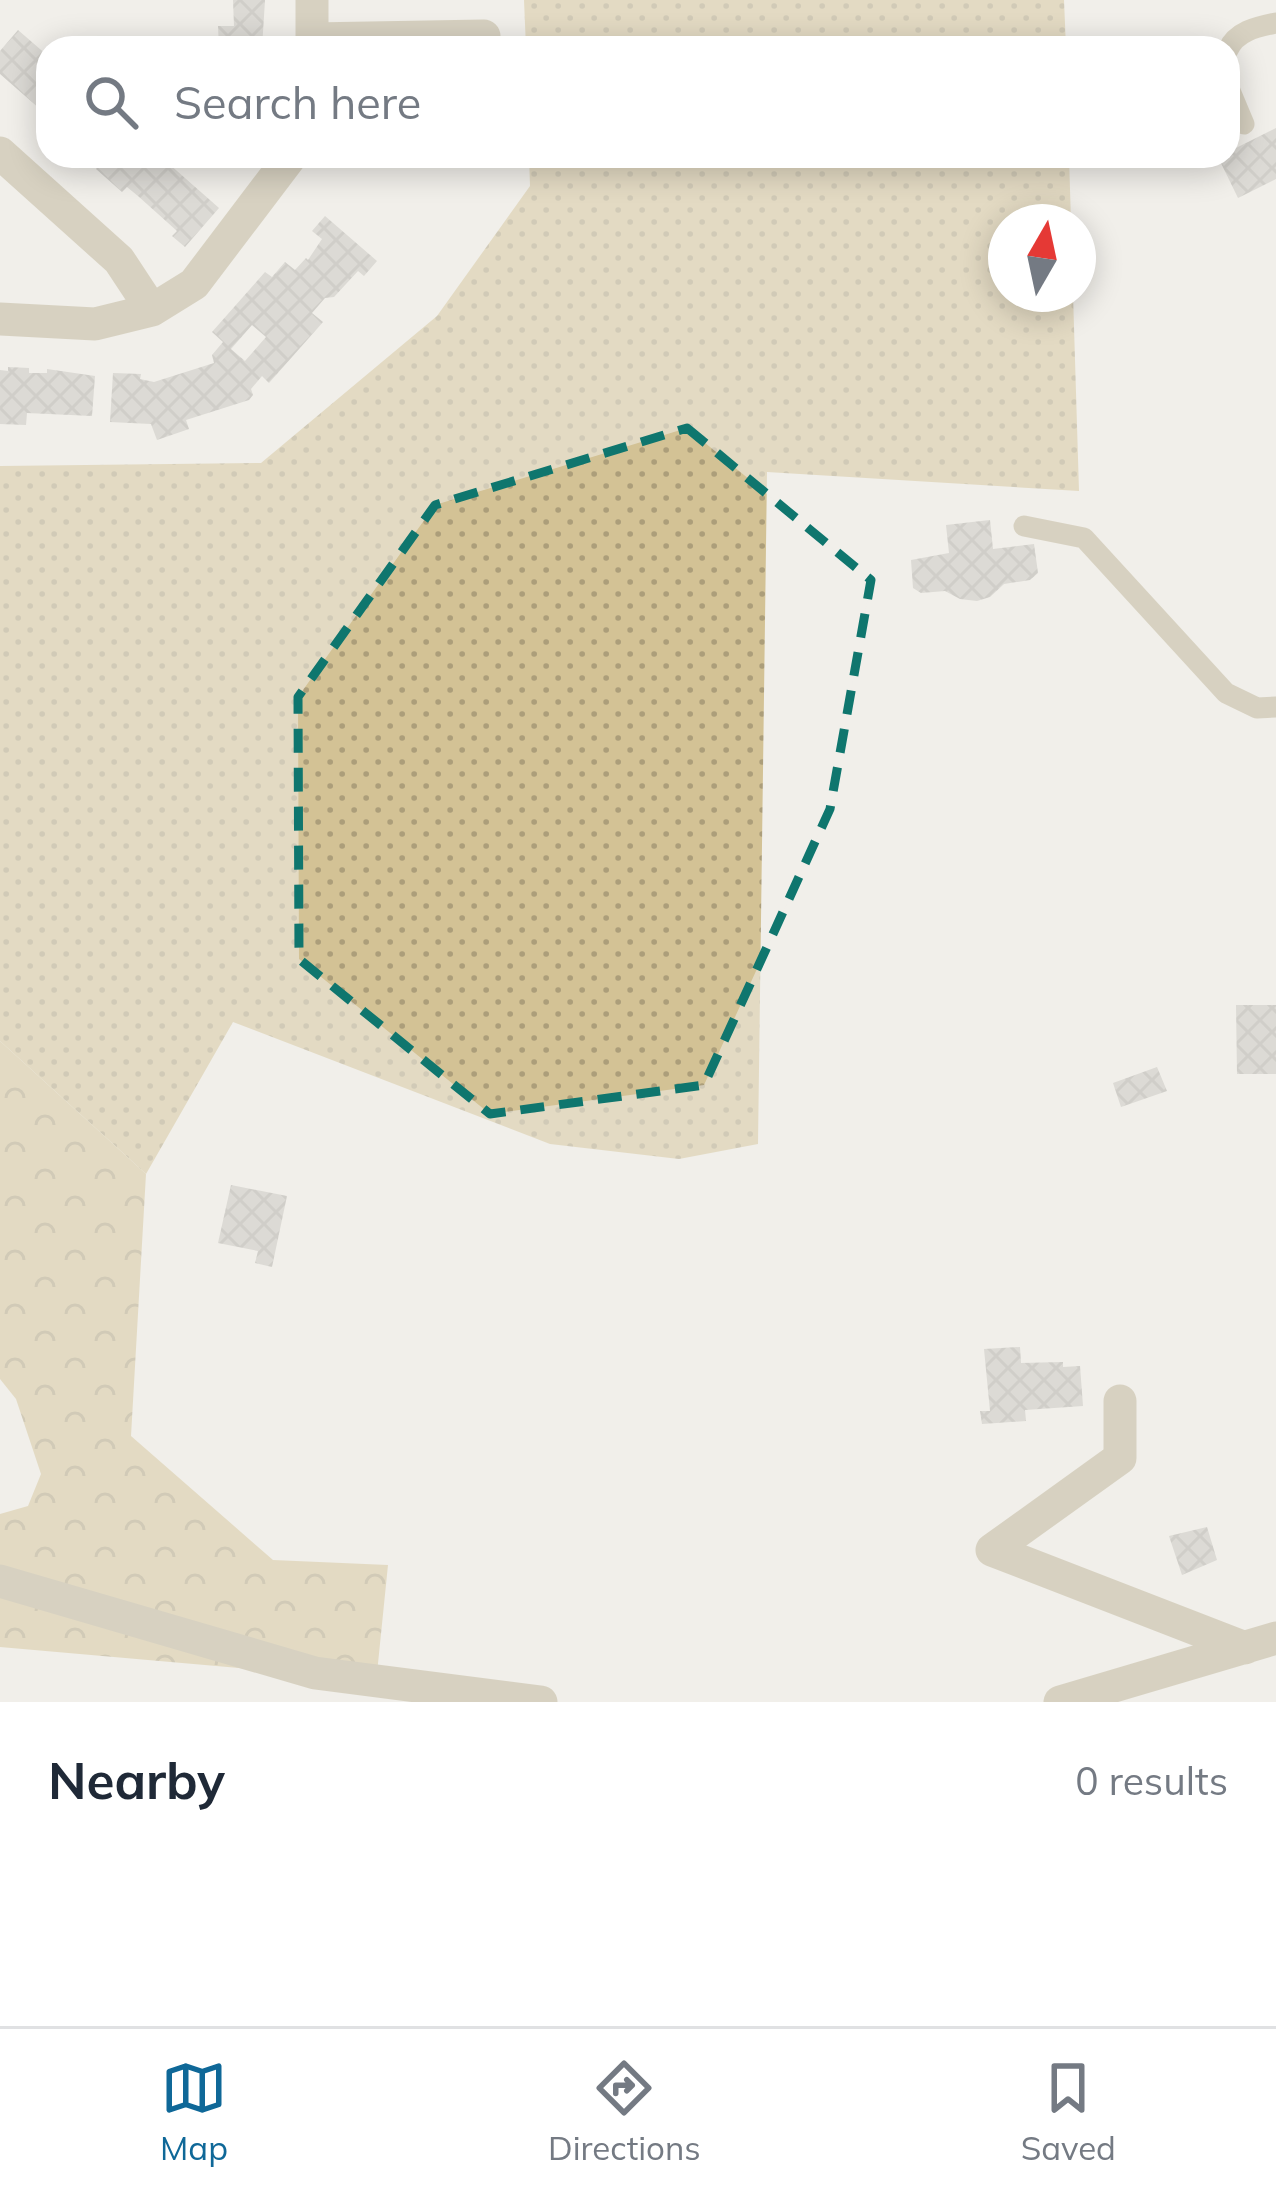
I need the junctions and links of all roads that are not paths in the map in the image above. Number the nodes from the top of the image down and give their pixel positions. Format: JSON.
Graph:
{"nodes":[{"id":1,"x":312,"y":0,"type":"edge"},
{"id":2,"x":1276,"y":23,"type":"edge"},
{"id":3,"x":312,"y":36,"type":"edge"},
{"id":4,"x":1239,"y":36,"type":"edge"},
{"id":5,"x":1240,"y":114,"type":"edge"},
{"id":6,"x":1244,"y":124,"type":"dead end"},
{"id":7,"x":0,"y":153,"type":"edge"},
{"id":8,"x":282,"y":168,"type":"edge"},
{"id":9,"x":152,"y":310,"type":"junction"},
{"id":10,"x":0,"y":319,"type":"edge"},
{"id":11,"x":1024,"y":526,"type":"dead end"},
{"id":12,"x":1276,"y":707,"type":"edge"},
{"id":13,"x":1120,"y":1400,"type":"dead end"},
{"id":14,"x":0,"y":1581,"type":"edge"},
{"id":15,"x":1260,"y":1643,"type":"edge"},
{"id":16,"x":541,"y":1702,"type":"edge"},
{"id":17,"x":1060,"y":1702,"type":"edge"}],
"edges":[{"from":1,"to":3,"type":"street"},
{"from":2,"to":4,"type":"lane"},
{"from":5,"to":6,"type":"lane"},
{"from":7,"to":9,"type":"street"},
{"from":8,"to":9,"type":"street"},
{"from":9,"to":10,"type":"street"},
{"from":11,"to":12,"type":"lane"},
{"from":13,"to":15,"type":"street"},
{"from":14,"to":16,"type":"street"},
{"from":15,"to":17,"type":"street"}]}
